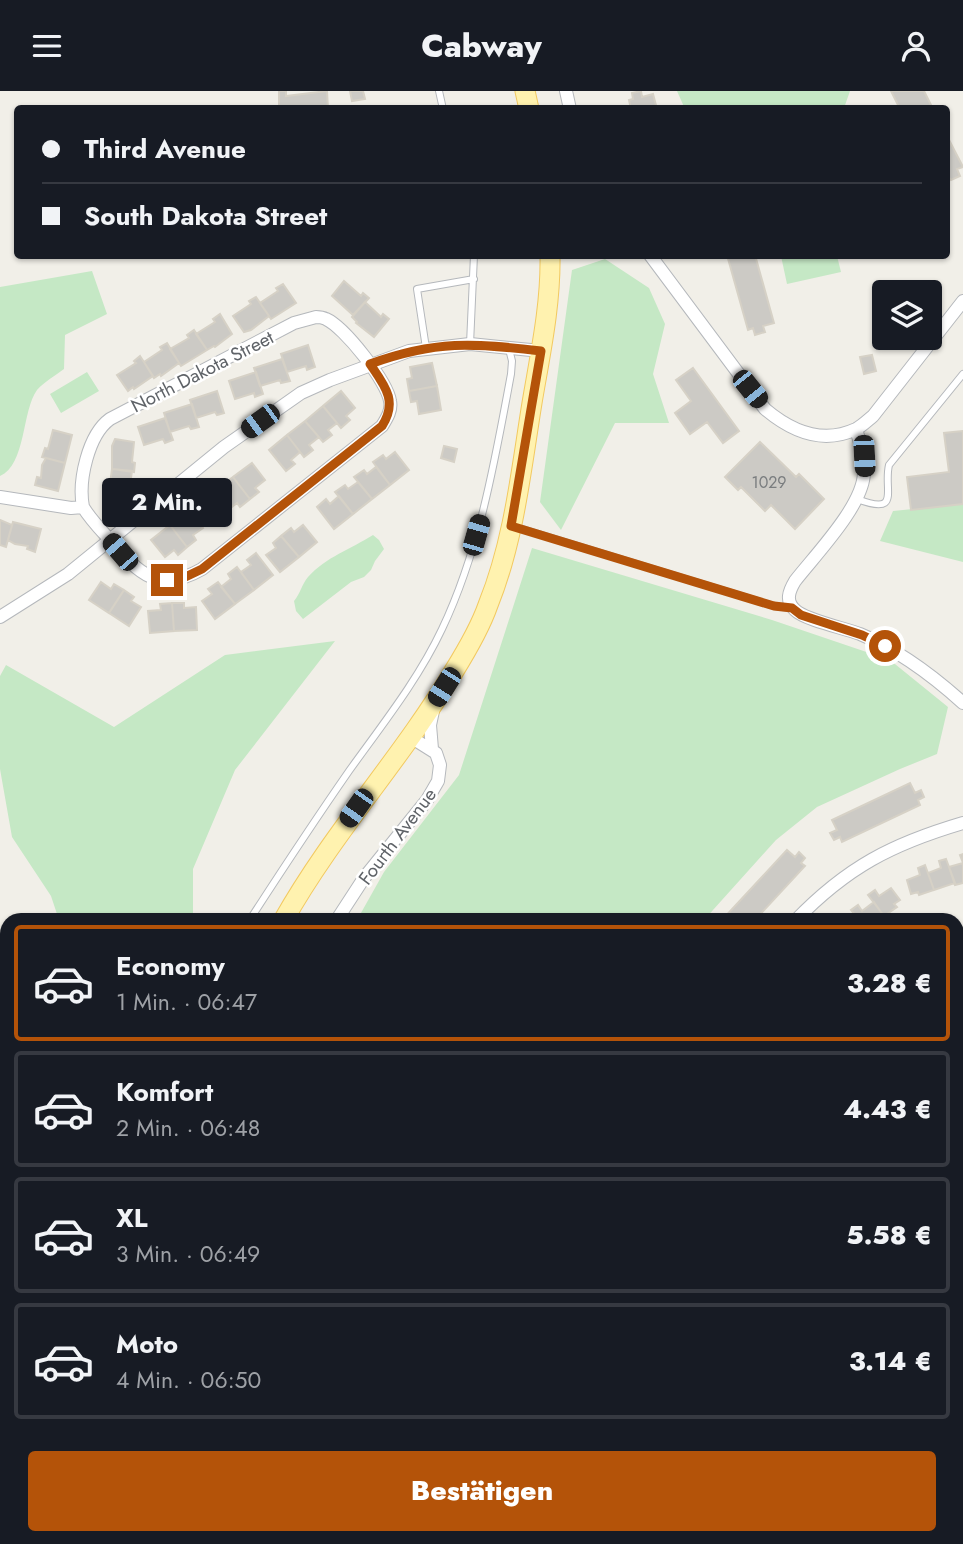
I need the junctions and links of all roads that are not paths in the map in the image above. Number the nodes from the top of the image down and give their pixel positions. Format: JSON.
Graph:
{"nodes":[{"id":1,"x":474,"y":259,"type":"edge"},
{"id":2,"x":550,"y":259,"type":"edge"},
{"id":3,"x":653,"y":259,"type":"edge"},
{"id":4,"x":474,"y":279,"type":"junction"},
{"id":5,"x":963,"y":301,"type":"edge"},
{"id":6,"x":470,"y":344,"type":"junction"},
{"id":7,"x":508,"y":347,"type":"junction"},
{"id":8,"x":426,"y":348,"type":"junction"},
{"id":9,"x":541,"y":351,"type":"junction"},
{"id":10,"x":370,"y":364,"type":"junction"},
{"id":11,"x":963,"y":374,"type":"edge"},
{"id":12,"x":856,"y":429,"type":"junction"},
{"id":13,"x":0,"y":497,"type":"edge"},
{"id":14,"x":857,"y":499,"type":"junction"},
{"id":15,"x":83,"y":507,"type":"junction"},
{"id":16,"x":511,"y":526,"type":"junction"},
{"id":17,"x":110,"y":541,"type":"junction"},
{"id":18,"x":792,"y":608,"type":"junction"},
{"id":19,"x":0,"y":618,"type":"edge"},
{"id":20,"x":435,"y":702,"type":"junction"},
{"id":21,"x":963,"y":703,"type":"edge"},
{"id":22,"x":410,"y":736,"type":"junction"},
{"id":23,"x":432,"y":749,"type":"junction"},
{"id":24,"x":963,"y":823,"type":"edge"},
{"id":25,"x":254,"y":913,"type":"edge"},
{"id":26,"x":288,"y":913,"type":"edge"},
{"id":27,"x":341,"y":913,"type":"edge"},
{"id":28,"x":803,"y":913,"type":"edge"}],
"edges":[{"from":1,"to":4,"type":"lane"},
{"from":2,"to":9,"type":"main road"},
{"from":3,"to":12,"type":"street"},
{"from":4,"to":6,"type":"lane"},
{"from":4,"to":8,"type":"lane"},
{"from":5,"to":12,"type":"street"},
{"from":6,"to":7,"type":"street"},
{"from":6,"to":8,"type":"street"},
{"from":7,"to":9,"type":"street"},
{"from":7,"to":25,"type":"lane"},
{"from":8,"to":10,"type":"street"},
{"from":9,"to":16,"type":"main road"},
{"from":10,"to":15,"type":"street","name":"North Dakota Street"},
{"from":10,"to":17,"type":"street"},
{"from":10,"to":17,"type":"street"},
{"from":11,"to":14,"type":"lane"},
{"from":12,"to":14,"type":"street"},
{"from":13,"to":15,"type":"street"},
{"from":14,"to":18,"type":"street"},
{"from":15,"to":17,"type":"street"},
{"from":16,"to":18,"type":"lane"},
{"from":16,"to":20,"type":"main road"},
{"from":17,"to":19,"type":"street"},
{"from":18,"to":21,"type":"street"},
{"from":20,"to":22,"type":"main road"},
{"from":20,"to":23,"type":"street","name":"Fourth Avenue"},
{"from":22,"to":23,"type":"street"},
{"from":22,"to":26,"type":"main road"},
{"from":23,"to":27,"type":"street","name":"Fourth Avenue"},
{"from":24,"to":28,"type":"street"}]}
